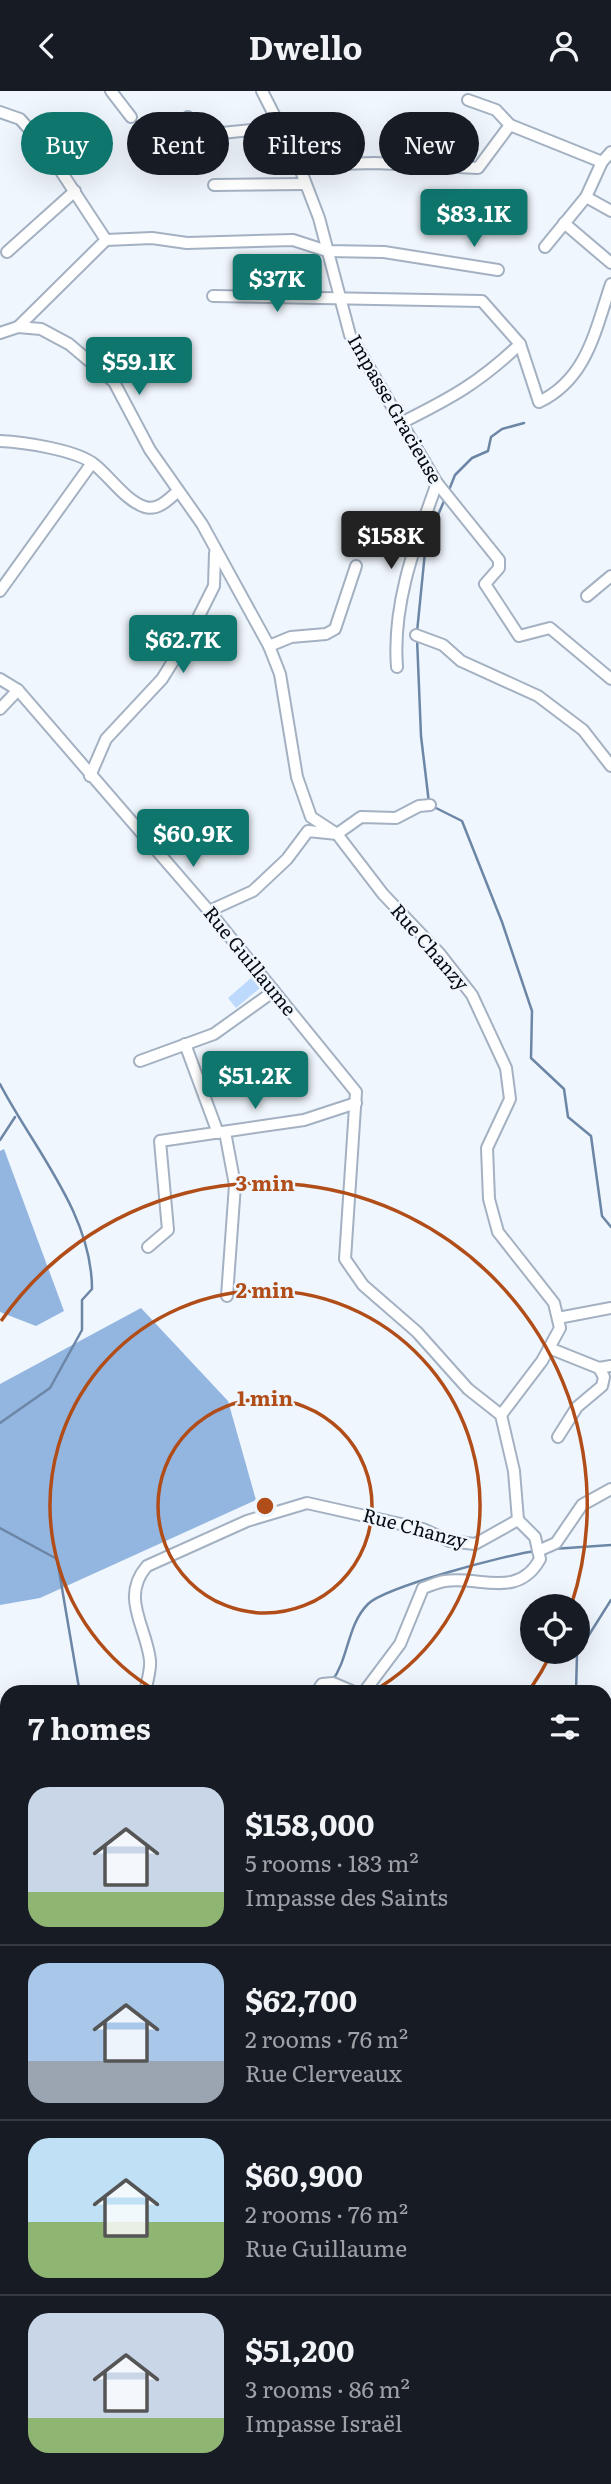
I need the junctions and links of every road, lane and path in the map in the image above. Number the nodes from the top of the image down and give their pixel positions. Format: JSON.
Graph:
{"nodes":[{"id":1,"x":111,"y":91,"type":"edge"},
{"id":2,"x":262,"y":91,"type":"edge"},
{"id":3,"x":468,"y":100,"type":"dead end"},
{"id":4,"x":0,"y":112,"type":"edge"},
{"id":5,"x":127,"y":112,"type":"edge"},
{"id":6,"x":272,"y":112,"type":"edge"},
{"id":7,"x":510,"y":125,"type":"junction"},
{"id":8,"x":611,"y":152,"type":"edge"},
{"id":9,"x":602,"y":162,"type":"junction"},
{"id":10,"x":365,"y":163,"type":"edge"},
{"id":11,"x":302,"y":175,"type":"edge"},
{"id":12,"x":305,"y":184,"type":"junction"},
{"id":13,"x":214,"y":185,"type":"dead end"},
{"id":14,"x":75,"y":191,"type":"junction"},
{"id":15,"x":586,"y":197,"type":"junction"},
{"id":16,"x":611,"y":211,"type":"edge"},
{"id":17,"x":564,"y":223,"type":"junction"},
{"id":18,"x":106,"y":240,"type":"junction"},
{"id":19,"x":545,"y":247,"type":"dead end"},
{"id":20,"x":327,"y":251,"type":"junction"},
{"id":21,"x":7,"y":253,"type":"dead end"},
{"id":22,"x":611,"y":263,"type":"edge"},
{"id":23,"x":498,"y":270,"type":"dead end"},
{"id":24,"x":611,"y":284,"type":"edge"},
{"id":25,"x":213,"y":296,"type":"dead end"},
{"id":26,"x":341,"y":300,"type":"junction"},
{"id":27,"x":18,"y":327,"type":"junction"},
{"id":28,"x":0,"y":333,"type":"edge"},
{"id":29,"x":520,"y":344,"type":"junction"},
{"id":30,"x":401,"y":423,"type":"junction"},
{"id":31,"x":0,"y":441,"type":"edge"},
{"id":32,"x":92,"y":463,"type":"junction"},
{"id":33,"x":437,"y":483,"type":"junction"},
{"id":34,"x":178,"y":491,"type":"junction"},
{"id":35,"x":215,"y":553,"type":"junction"},
{"id":36,"x":356,"y":566,"type":"dead end"},
{"id":37,"x":611,"y":576,"type":"edge"},
{"id":38,"x":0,"y":591,"type":"edge"},
{"id":39,"x":587,"y":596,"type":"dead end"},
{"id":40,"x":416,"y":635,"type":"dead end"},
{"id":41,"x":269,"y":646,"type":"junction"},
{"id":42,"x":397,"y":667,"type":"dead end"},
{"id":43,"x":0,"y":678,"type":"edge"},
{"id":44,"x":611,"y":679,"type":"edge"},
{"id":45,"x":18,"y":690,"type":"junction"},
{"id":46,"x":0,"y":709,"type":"edge"},
{"id":47,"x":611,"y":766,"type":"edge"},
{"id":48,"x":90,"y":776,"type":"junction"},
{"id":49,"x":430,"y":805,"type":"dead end"},
{"id":50,"x":337,"y":834,"type":"junction"},
{"id":51,"x":209,"y":911,"type":"junction"},
{"id":52,"x":274,"y":991,"type":"junction"},
{"id":53,"x":185,"y":1044,"type":"junction"},
{"id":54,"x":140,"y":1061,"type":"dead end"},
{"id":55,"x":356,"y":1097,"type":"junction"},
{"id":56,"x":221,"y":1132,"type":"junction"},
{"id":57,"x":148,"y":1247,"type":"dead end"},
{"id":58,"x":227,"y":1296,"type":"dead end"},
{"id":59,"x":611,"y":1308,"type":"edge"},
{"id":60,"x":558,"y":1318,"type":"junction"},
{"id":61,"x":549,"y":1348,"type":"junction"},
{"id":62,"x":605,"y":1366,"type":"edge"},
{"id":63,"x":501,"y":1415,"type":"junction"},
{"id":64,"x":558,"y":1437,"type":"dead end"},
{"id":65,"x":611,"y":1489,"type":"edge"},
{"id":66,"x":518,"y":1520,"type":"junction"},
{"id":67,"x":538,"y":1551,"type":"junction"},
{"id":68,"x":146,"y":1685,"type":"edge"},
{"id":69,"x":369,"y":1685,"type":"edge"}],
"edges":[{"from":1,"to":5,"type":"street"},
{"from":2,"to":6,"type":"street","name":"Impasse Gracieuse"},
{"from":3,"to":7,"type":"street"},
{"from":4,"to":14,"type":"street"},
{"from":7,"to":9,"type":"street"},
{"from":7,"to":10,"type":"street"},
{"from":8,"to":9,"type":"street"},
{"from":9,"to":15,"type":"street"},
{"from":11,"to":12,"type":"street","name":"Impasse Gracieuse"},
{"from":12,"to":13,"type":"street"},
{"from":12,"to":20,"type":"street","name":"Impasse Gracieuse"},
{"from":14,"to":18,"type":"street"},
{"from":14,"to":21,"type":"street"},
{"from":15,"to":16,"type":"street"},
{"from":15,"to":17,"type":"street"},
{"from":17,"to":19,"type":"street"},
{"from":17,"to":22,"type":"street"},
{"from":18,"to":20,"type":"street"},
{"from":18,"to":27,"type":"street"},
{"from":20,"to":23,"type":"street"},
{"from":20,"to":26,"type":"street","name":"Impasse Gracieuse"},
{"from":24,"to":29,"type":"street"},
{"from":25,"to":26,"type":"street"},
{"from":26,"to":29,"type":"street"},
{"from":26,"to":30,"type":"street","name":"Impasse Gracieuse"},
{"from":27,"to":28,"type":"street"},
{"from":27,"to":34,"type":"street","name":"Rue Chanzy"},
{"from":29,"to":30,"type":"street"},
{"from":30,"to":33,"type":"street","name":"Impasse Gracieuse"},
{"from":31,"to":32,"type":"street"},
{"from":32,"to":34,"type":"street"},
{"from":32,"to":38,"type":"street"},
{"from":33,"to":42,"type":"street"},
{"from":33,"to":44,"type":"street","name":"Impasse Gracieuse"},
{"from":34,"to":35,"type":"street","name":"Rue Chanzy"},
{"from":35,"to":41,"type":"street","name":"Rue Chanzy"},
{"from":35,"to":48,"type":"street"},
{"from":36,"to":41,"type":"street"},
{"from":37,"to":39,"type":"street"},
{"from":40,"to":47,"type":"street"},
{"from":41,"to":50,"type":"street","name":"Rue Chanzy"},
{"from":43,"to":45,"type":"street","name":"Rue Guillaume"},
{"from":45,"to":46,"type":"street"},
{"from":45,"to":48,"type":"street","name":"Rue Guillaume"},
{"from":48,"to":51,"type":"street","name":"Rue Guillaume"},
{"from":49,"to":50,"type":"street"},
{"from":50,"to":51,"type":"street"},
{"from":50,"to":60,"type":"street","name":"Rue Chanzy"},
{"from":51,"to":52,"type":"street","name":"Rue Guillaume"},
{"from":52,"to":53,"type":"street"},
{"from":52,"to":55,"type":"street","name":"Rue Guillaume"},
{"from":53,"to":54,"type":"street"},
{"from":53,"to":56,"type":"street"},
{"from":55,"to":56,"type":"street"},
{"from":55,"to":63,"type":"street"},
{"from":56,"to":57,"type":"street"},
{"from":56,"to":58,"type":"street"},
{"from":59,"to":60,"type":"street"},
{"from":60,"to":61,"type":"street"},
{"from":61,"to":62,"type":"street"},
{"from":61,"to":63,"type":"street"},
{"from":62,"to":64,"type":"street"},
{"from":63,"to":66,"type":"street"},
{"from":65,"to":67,"type":"street"},
{"from":66,"to":67,"type":"street"},
{"from":66,"to":68,"type":"street","name":"Rue Chanzy"},
{"from":67,"to":69,"type":"street"}]}
